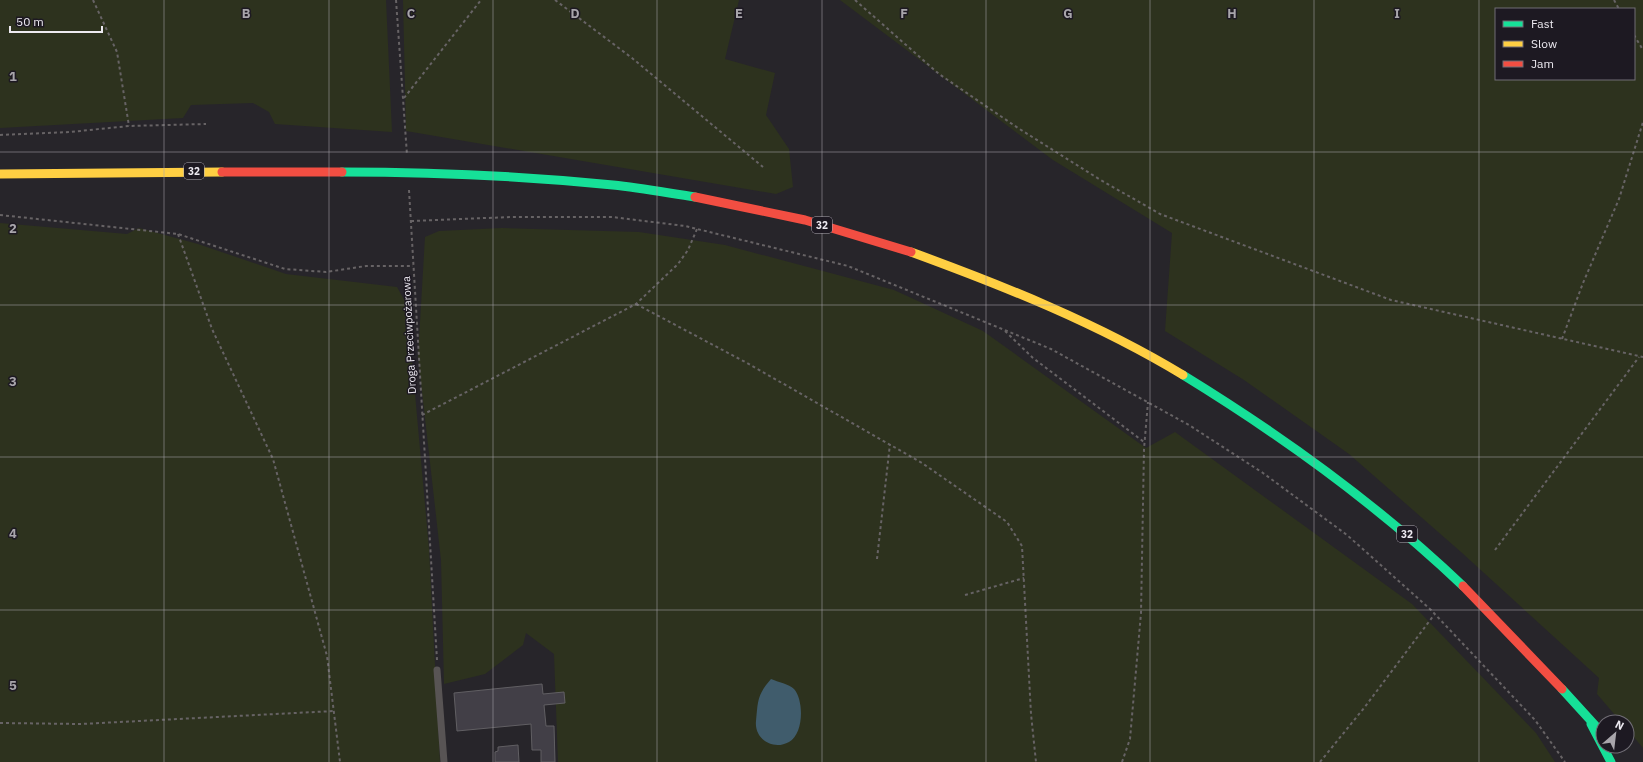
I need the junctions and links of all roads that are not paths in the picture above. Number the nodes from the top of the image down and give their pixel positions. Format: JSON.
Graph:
{"nodes":[{"id":1,"x":0,"y":174,"type":"edge"},
{"id":2,"x":437,"y":670,"type":"road end"},
{"id":3,"x":1591,"y":724,"type":"junction"},
{"id":4,"x":1595,"y":727,"type":"edge"},
{"id":5,"x":444,"y":762,"type":"edge"},
{"id":6,"x":1611,"y":762,"type":"edge"}],
"edges":[{"from":1,"to":3,"type":"main road","number":"32"},
{"from":2,"to":5,"type":"lane"},
{"from":3,"to":4,"type":"main road","number":"32"},
{"from":3,"to":6,"type":"main road","number":"32"}]}
